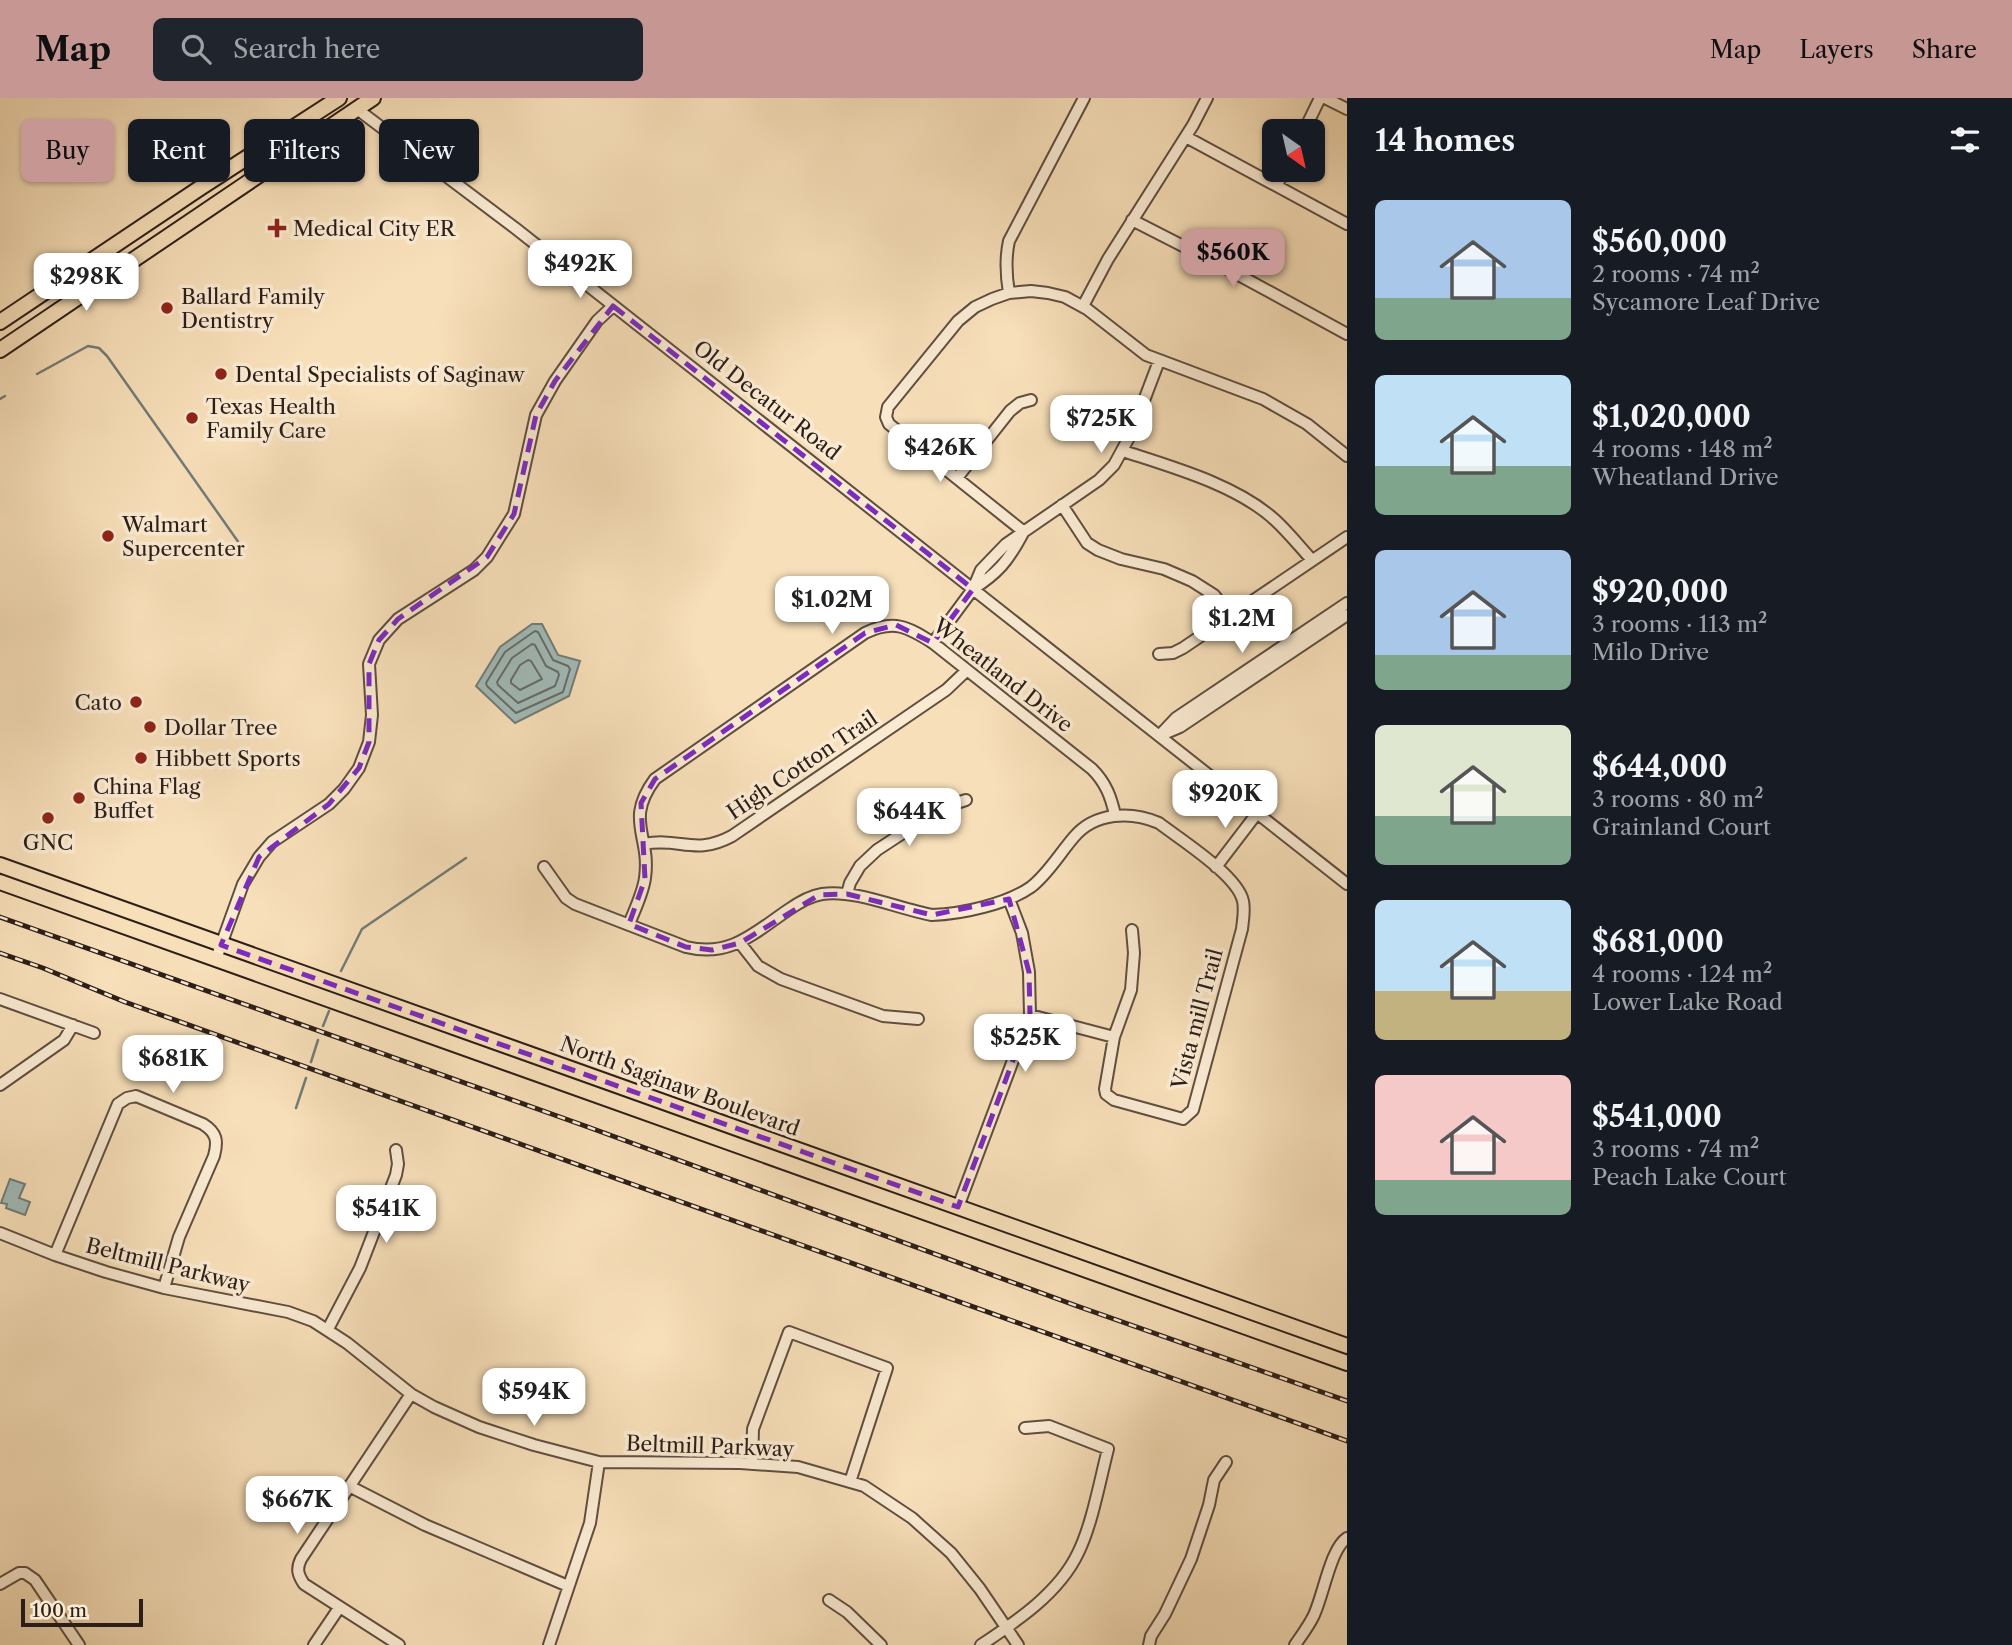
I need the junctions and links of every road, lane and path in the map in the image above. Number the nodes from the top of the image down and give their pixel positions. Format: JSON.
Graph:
{"nodes":[{"id":1,"x":373,"y":98,"type":"edge"},
{"id":2,"x":1084,"y":98,"type":"edge"},
{"id":3,"x":1207,"y":98,"type":"edge"},
{"id":4,"x":1320,"y":98,"type":"edge"},
{"id":5,"x":1325,"y":98,"type":"edge"},
{"id":6,"x":336,"y":99,"type":"edge"},
{"id":7,"x":356,"y":103,"type":"edge"},
{"id":8,"x":1347,"y":110,"type":"edge"},
{"id":9,"x":1310,"y":119,"type":"edge"},
{"id":10,"x":1186,"y":137,"type":"junction"},
{"id":11,"x":1279,"y":182,"type":"edge"},
{"id":12,"x":1277,"y":185,"type":"junction"},
{"id":13,"x":200,"y":188,"type":"junction"},
{"id":14,"x":212,"y":207,"type":"junction"},
{"id":15,"x":1132,"y":220,"type":"junction"},
{"id":16,"x":1347,"y":224,"type":"edge"},
{"id":17,"x":95,"y":259,"type":"junction"},
{"id":18,"x":102,"y":281,"type":"junction"},
{"id":19,"x":1009,"y":293,"type":"junction"},
{"id":20,"x":613,"y":306,"type":"junction"},
{"id":21,"x":1083,"y":306,"type":"junction"},
{"id":22,"x":0,"y":322,"type":"edge"},
{"id":23,"x":1347,"y":334,"type":"edge"},
{"id":24,"x":0,"y":349,"type":"edge"},
{"id":25,"x":1158,"y":361,"type":"junction"},
{"id":26,"x":1031,"y":401,"type":"dead end"},
{"id":27,"x":1123,"y":451,"type":"junction"},
{"id":28,"x":1347,"y":456,"type":"edge"},
{"id":29,"x":957,"y":478,"type":"junction"},
{"id":30,"x":1062,"y":505,"type":"junction"},
{"id":31,"x":1024,"y":532,"type":"junction"},
{"id":32,"x":1347,"y":537,"type":"edge"},
{"id":33,"x":1312,"y":561,"type":"junction"},
{"id":34,"x":973,"y":589,"type":"junction"},
{"id":35,"x":1347,"y":603,"type":"edge"},
{"id":36,"x":1347,"y":615,"type":"edge"},
{"id":37,"x":1231,"y":616,"type":"junction"},
{"id":38,"x":933,"y":643,"type":"junction"},
{"id":39,"x":1159,"y":654,"type":"dead end"},
{"id":40,"x":966,"y":671,"type":"junction"},
{"id":41,"x":1160,"y":735,"type":"junction"},
{"id":42,"x":966,"y":800,"type":"dead end"},
{"id":43,"x":1258,"y":813,"type":"junction"},
{"id":44,"x":1115,"y":815,"type":"junction"},
{"id":45,"x":644,"y":844,"type":"junction"},
{"id":46,"x":0,"y":865,"type":"edge"},
{"id":47,"x":544,"y":867,"type":"dead end"},
{"id":48,"x":1216,"y":867,"type":"junction"},
{"id":49,"x":0,"y":882,"type":"edge"},
{"id":50,"x":1347,"y":884,"type":"edge"},
{"id":51,"x":847,"y":894,"type":"junction"},
{"id":52,"x":1009,"y":899,"type":"junction"},
{"id":53,"x":629,"y":924,"type":"junction"},
{"id":54,"x":1132,"y":930,"type":"dead end"},
{"id":55,"x":740,"y":943,"type":"junction"},
{"id":56,"x":221,"y":945,"type":"junction"},
{"id":57,"x":216,"y":959,"type":"junction"},
{"id":58,"x":0,"y":999,"type":"edge"},
{"id":59,"x":1030,"y":1015,"type":"junction"},
{"id":60,"x":918,"y":1019,"type":"dead end"},
{"id":61,"x":73,"y":1025,"type":"junction"},
{"id":62,"x":94,"y":1033,"type":"dead end"},
{"id":63,"x":1114,"y":1037,"type":"junction"},
{"id":64,"x":0,"y":1085,"type":"edge"},
{"id":65,"x":396,"y":1150,"type":"dead end"},
{"id":66,"x":958,"y":1207,"type":"junction"},
{"id":67,"x":0,"y":1233,"type":"edge"},
{"id":68,"x":55,"y":1255,"type":"junction"},
{"id":69,"x":164,"y":1288,"type":"junction"},
{"id":70,"x":328,"y":1329,"type":"junction"},
{"id":71,"x":1347,"y":1346,"type":"edge"},
{"id":72,"x":1347,"y":1363,"type":"edge"},
{"id":73,"x":411,"y":1394,"type":"junction"},
{"id":74,"x":1025,"y":1427,"type":"dead end"},
{"id":75,"x":599,"y":1462,"type":"junction"},
{"id":76,"x":1226,"y":1462,"type":"dead end"},
{"id":77,"x":752,"y":1464,"type":"junction"},
{"id":78,"x":850,"y":1482,"type":"junction"},
{"id":79,"x":349,"y":1486,"type":"junction"},
{"id":80,"x":1347,"y":1538,"type":"edge"},
{"id":81,"x":0,"y":1584,"type":"edge"},
{"id":82,"x":568,"y":1586,"type":"junction"},
{"id":83,"x":829,"y":1600,"type":"dead end"},
{"id":84,"x":339,"y":1608,"type":"junction"},
{"id":85,"x":1007,"y":1628,"type":"junction"},
{"id":86,"x":79,"y":1645,"type":"edge"},
{"id":87,"x":314,"y":1645,"type":"edge"},
{"id":88,"x":399,"y":1645,"type":"edge"},
{"id":89,"x":549,"y":1645,"type":"edge"},
{"id":90,"x":881,"y":1645,"type":"edge"},
{"id":91,"x":981,"y":1645,"type":"edge"},
{"id":92,"x":1018,"y":1645,"type":"edge"},
{"id":93,"x":1149,"y":1645,"type":"edge"},
{"id":94,"x":1295,"y":1645,"type":"edge"}],
"edges":[{"from":1,"to":7,"type":"main road"},
{"from":2,"to":19,"type":"street"},
{"from":3,"to":10,"type":"street"},
{"from":4,"to":9,"type":"street"},
{"from":5,"to":8,"type":"street"},
{"from":6,"to":7,"type":"main road","name":"Old Decatur Road"},
{"from":6,"to":13,"type":"main road"},
{"from":7,"to":14,"type":"main road"},
{"from":7,"to":20,"type":"street","name":"Old Decatur Road"},
{"from":10,"to":12,"type":"street"},
{"from":10,"to":15,"type":"street"},
{"from":11,"to":12,"type":"street"},
{"from":12,"to":16,"type":"street"},
{"from":13,"to":14,"type":"main road"},
{"from":13,"to":17,"type":"main road"},
{"from":14,"to":18,"type":"main road"},
{"from":15,"to":21,"type":"street"},
{"from":15,"to":23,"type":"street"},
{"from":17,"to":18,"type":"main road"},
{"from":17,"to":22,"type":"main road"},
{"from":18,"to":24,"type":"main road"},
{"from":19,"to":21,"type":"street"},
{"from":19,"to":29,"type":"street"},
{"from":20,"to":34,"type":"street","name":"Old Decatur Road"},
{"from":20,"to":56,"type":"street"},
{"from":21,"to":25,"type":"street"},
{"from":25,"to":27,"type":"street"},
{"from":25,"to":28,"type":"street"},
{"from":26,"to":29,"type":"street"},
{"from":27,"to":30,"type":"street"},
{"from":27,"to":33,"type":"street"},
{"from":29,"to":31,"type":"street"},
{"from":30,"to":31,"type":"street"},
{"from":30,"to":37,"type":"street"},
{"from":31,"to":34,"type":"street"},
{"from":32,"to":33,"type":"street"},
{"from":33,"to":37,"type":"street"},
{"from":34,"to":38,"type":"street"},
{"from":34,"to":41,"type":"street","name":"Old Decatur Road"},
{"from":35,"to":41,"type":"street"},
{"from":36,"to":41,"type":"street"},
{"from":37,"to":39,"type":"street"},
{"from":38,"to":40,"type":"street","name":"Wheatland Drive"},
{"from":38,"to":45,"type":"street","name":"Wheatland Drive"},
{"from":40,"to":44,"type":"street","name":"Wheatland Drive"},
{"from":40,"to":45,"type":"street","name":"High Cotton Trail"},
{"from":41,"to":43,"type":"street","name":"Old Decatur Road"},
{"from":42,"to":51,"type":"street"},
{"from":43,"to":48,"type":"street"},
{"from":43,"to":50,"type":"street","name":"Old Decatur Road"},
{"from":44,"to":48,"type":"street"},
{"from":44,"to":52,"type":"street"},
{"from":45,"to":53,"type":"street","name":"Wheatland Drive"},
{"from":46,"to":56,"type":"main road","name":"North Saginaw Boulevard"},
{"from":47,"to":53,"type":"street"},
{"from":48,"to":63,"type":"street","name":"Vista mill Trail"},
{"from":49,"to":57,"type":"main road","name":"North Saginaw Boulevard"},
{"from":51,"to":52,"type":"street"},
{"from":51,"to":55,"type":"street"},
{"from":52,"to":59,"type":"street"},
{"from":53,"to":55,"type":"street"},
{"from":54,"to":63,"type":"street"},
{"from":55,"to":60,"type":"street"},
{"from":56,"to":57,"type":"street"},
{"from":56,"to":66,"type":"main road","name":"North Saginaw Boulevard"},
{"from":57,"to":72,"type":"main road","name":"North Saginaw Boulevard"},
{"from":58,"to":61,"type":"street"},
{"from":59,"to":63,"type":"street"},
{"from":59,"to":66,"type":"street"},
{"from":61,"to":62,"type":"street"},
{"from":61,"to":64,"type":"street"},
{"from":65,"to":70,"type":"street"},
{"from":66,"to":71,"type":"main road","name":"North Saginaw Boulevard"},
{"from":67,"to":68,"type":"street","name":"Beltmill Parkway"},
{"from":68,"to":69,"type":"street","name":"Beltmill Parkway"},
{"from":68,"to":69,"type":"street"},
{"from":69,"to":70,"type":"street","name":"Beltmill Parkway"},
{"from":70,"to":73,"type":"street","name":"Beltmill Parkway"},
{"from":73,"to":75,"type":"street","name":"Beltmill Parkway"},
{"from":73,"to":79,"type":"street"},
{"from":74,"to":85,"type":"street"},
{"from":75,"to":77,"type":"street","name":"Beltmill Parkway"},
{"from":75,"to":82,"type":"street"},
{"from":76,"to":93,"type":"street"},
{"from":77,"to":78,"type":"street","name":"Beltmill Parkway"},
{"from":77,"to":78,"type":"street"},
{"from":78,"to":85,"type":"street","name":"Beltmill Parkway"},
{"from":79,"to":82,"type":"street"},
{"from":79,"to":84,"type":"street"},
{"from":80,"to":94,"type":"street"},
{"from":81,"to":86,"type":"street"},
{"from":82,"to":89,"type":"street"},
{"from":83,"to":90,"type":"street"},
{"from":84,"to":87,"type":"street"},
{"from":84,"to":88,"type":"street"},
{"from":85,"to":91,"type":"street"},
{"from":85,"to":92,"type":"street","name":"Beltmill Parkway"}]}
